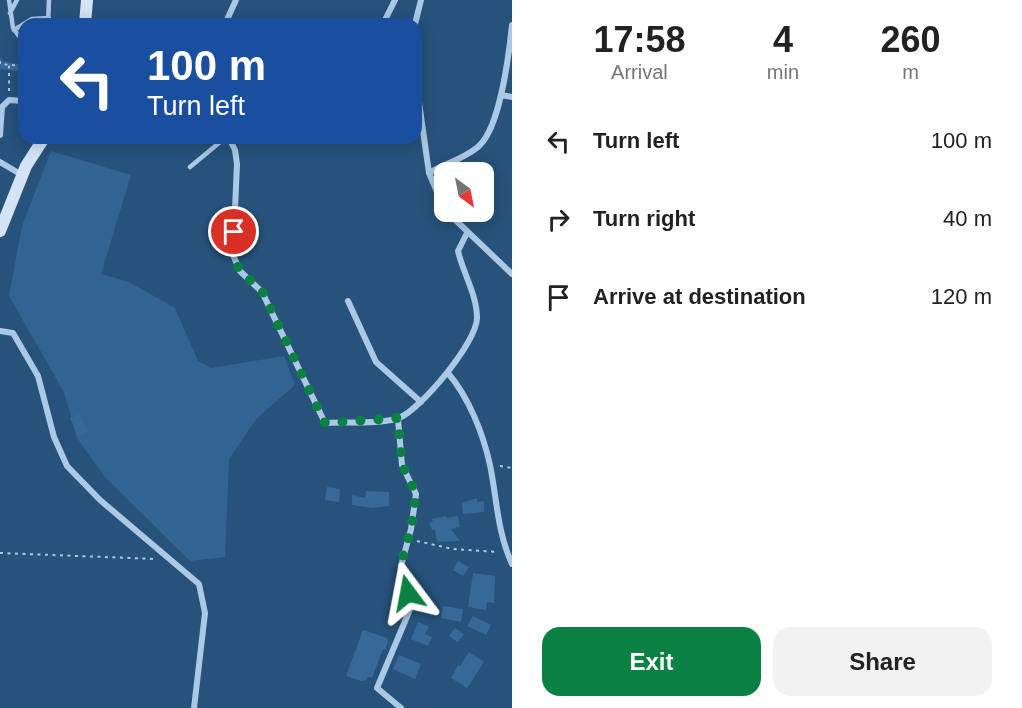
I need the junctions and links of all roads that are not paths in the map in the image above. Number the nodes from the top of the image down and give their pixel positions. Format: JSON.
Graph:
{"nodes":[{"id":1,"x":9,"y":0,"type":"edge"},
{"id":2,"x":17,"y":0,"type":"edge"},
{"id":3,"x":49,"y":0,"type":"edge"},
{"id":4,"x":87,"y":0,"type":"edge"},
{"id":5,"x":236,"y":0,"type":"edge"},
{"id":6,"x":395,"y":0,"type":"edge"},
{"id":7,"x":421,"y":0,"type":"edge"},
{"id":8,"x":10,"y":13,"type":"junction"},
{"id":9,"x":48,"y":18,"type":"edge"},
{"id":10,"x":86,"y":18,"type":"edge"},
{"id":11,"x":228,"y":18,"type":"edge"},
{"id":12,"x":386,"y":18,"type":"edge"},
{"id":13,"x":416,"y":18,"type":"edge"},
{"id":14,"x":512,"y":25,"type":"edge"},
{"id":15,"x":18,"y":28,"type":"edge"},
{"id":16,"x":14,"y":30,"type":"junction"},
{"id":17,"x":18,"y":35,"type":"edge"},
{"id":18,"x":510,"y":59,"type":"edge"},
{"id":19,"x":501,"y":95,"type":"junction"},
{"id":20,"x":512,"y":97,"type":"edge"},
{"id":21,"x":18,"y":101,"type":"edge"},
{"id":22,"x":422,"y":123,"type":"edge"},
{"id":23,"x":0,"y":135,"type":"edge"},
{"id":24,"x":40,"y":144,"type":"edge"},
{"id":25,"x":219,"y":144,"type":"edge"},
{"id":26,"x":231,"y":144,"type":"edge"},
{"id":27,"x":0,"y":162,"type":"edge"},
{"id":28,"x":190,"y":166,"type":"dead end"},
{"id":29,"x":429,"y":173,"type":"junction"},
{"id":30,"x":22,"y":174,"type":"junction"},
{"id":31,"x":434,"y":185,"type":"edge"},
{"id":32,"x":456,"y":222,"type":"edge"},
{"id":33,"x":0,"y":231,"type":"edge"},
{"id":34,"x":467,"y":233,"type":"junction"},
{"id":35,"x":512,"y":274,"type":"edge"},
{"id":36,"x":348,"y":301,"type":"dead end"},
{"id":37,"x":0,"y":331,"type":"edge"},
{"id":38,"x":448,"y":373,"type":"junction"},
{"id":39,"x":421,"y":402,"type":"junction"},
{"id":40,"x":398,"y":418,"type":"junction"},
{"id":41,"x":512,"y":564,"type":"edge"},
{"id":42,"x":194,"y":708,"type":"edge"},
{"id":43,"x":401,"y":708,"type":"edge"}],
"edges":[{"from":1,"to":8,"type":"lane"},
{"from":2,"to":8,"type":"lane"},
{"from":3,"to":9,"type":"lane"},
{"from":4,"to":10,"type":"street"},
{"from":5,"to":11,"type":"street"},
{"from":6,"to":12,"type":"street"},
{"from":7,"to":13,"type":"street"},
{"from":8,"to":16,"type":"lane"},
{"from":14,"to":18,"type":"street"},
{"from":15,"to":16,"type":"lane"},
{"from":16,"to":17,"type":"lane"},
{"from":18,"to":19,"type":"street"},
{"from":19,"to":20,"type":"street"},
{"from":19,"to":29,"type":"street"},
{"from":21,"to":23,"type":"street"},
{"from":22,"to":29,"type":"street"},
{"from":24,"to":30,"type":"street"},
{"from":25,"to":28,"type":"lane"},
{"from":26,"to":40,"type":"street"},
{"from":27,"to":30,"type":"street"},
{"from":29,"to":31,"type":"street"},
{"from":30,"to":33,"type":"street"},
{"from":32,"to":34,"type":"street"},
{"from":34,"to":35,"type":"street"},
{"from":34,"to":38,"type":"street"},
{"from":36,"to":39,"type":"street"},
{"from":37,"to":42,"type":"street"},
{"from":38,"to":39,"type":"street"},
{"from":38,"to":41,"type":"street"},
{"from":39,"to":40,"type":"street"},
{"from":40,"to":43,"type":"street"}]}
